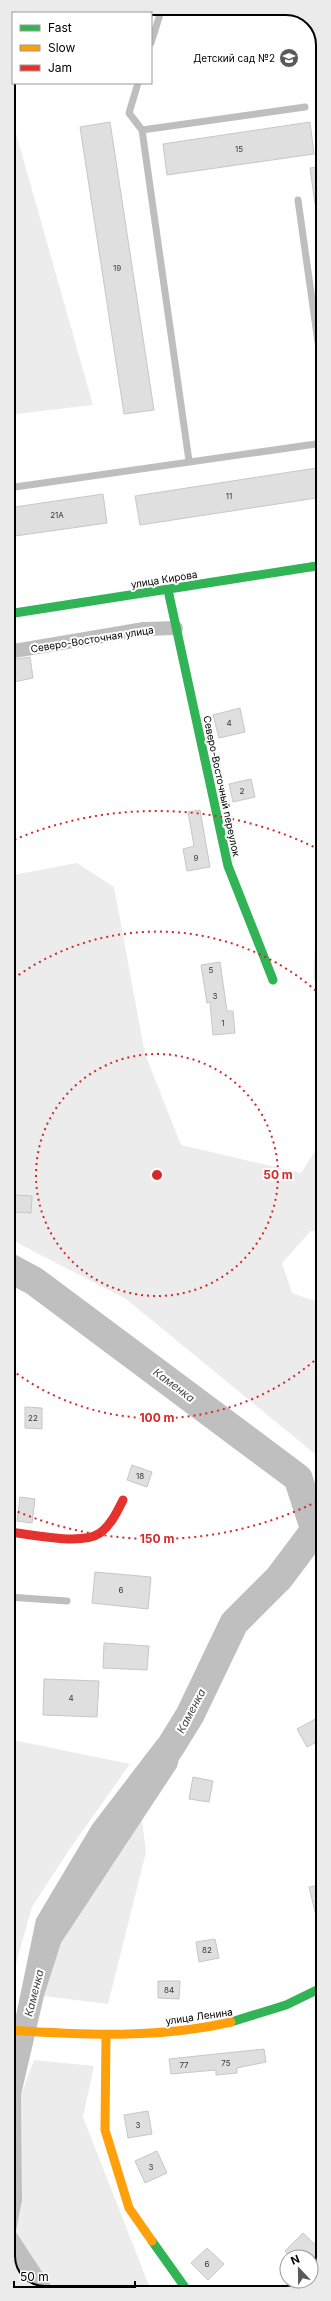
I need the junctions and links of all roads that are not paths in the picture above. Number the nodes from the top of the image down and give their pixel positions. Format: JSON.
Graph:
{"nodes":[{"id":1,"x":160,"y":15,"type":"edge"},
{"id":2,"x":152,"y":40,"type":"edge"},
{"id":3,"x":138,"y":84,"type":"edge"},
{"id":4,"x":305,"y":107,"type":"dead end"},
{"id":5,"x":142,"y":130,"type":"junction"},
{"id":6,"x":298,"y":200,"type":"dead end"},
{"id":7,"x":316,"y":328,"type":"edge"},
{"id":8,"x":316,"y":444,"type":"edge"},
{"id":9,"x":189,"y":461,"type":"junction"},
{"id":10,"x":15,"y":487,"type":"edge"},
{"id":11,"x":316,"y":566,"type":"edge"},
{"id":12,"x":168,"y":590,"type":"junction"},
{"id":13,"x":15,"y":613,"type":"edge"},
{"id":14,"x":176,"y":628,"type":"junction"},
{"id":15,"x":15,"y":651,"type":"edge"},
{"id":16,"x":273,"y":980,"type":"dead end"},
{"id":17,"x":123,"y":1500,"type":"dead end"},
{"id":18,"x":15,"y":1533,"type":"edge"},
{"id":19,"x":15,"y":1597,"type":"edge"},
{"id":20,"x":67,"y":1601,"type":"dead end"},
{"id":21,"x":316,"y":1990,"type":"edge"},
{"id":22,"x":15,"y":2030,"type":"edge"},
{"id":23,"x":106,"y":2036,"type":"junction"},
{"id":24,"x":184,"y":2286,"type":"edge"}],
"edges":[{"from":1,"to":2,"type":"lane"},
{"from":3,"to":5,"type":"lane"},
{"from":4,"to":5,"type":"lane"},
{"from":5,"to":9,"type":"lane"},
{"from":6,"to":7,"type":"lane"},
{"from":8,"to":9,"type":"lane"},
{"from":9,"to":10,"type":"lane"},
{"from":11,"to":12,"type":"street","name":"улица Кирова"},
{"from":12,"to":13,"type":"street","name":"улица Кирова"},
{"from":12,"to":14,"type":"street","name":"Северо-Восточный переулок"},
{"from":14,"to":15,"type":"street","name":"Северо-Восточная улица"},
{"from":14,"to":16,"type":"street","name":"Северо-Восточный переулок"},
{"from":17,"to":18,"type":"street"},
{"from":19,"to":20,"type":"lane"},
{"from":21,"to":23,"type":"street","name":"улица Ленина"},
{"from":22,"to":23,"type":"street","name":"улица Ленина"},
{"from":23,"to":24,"type":"street"}]}
